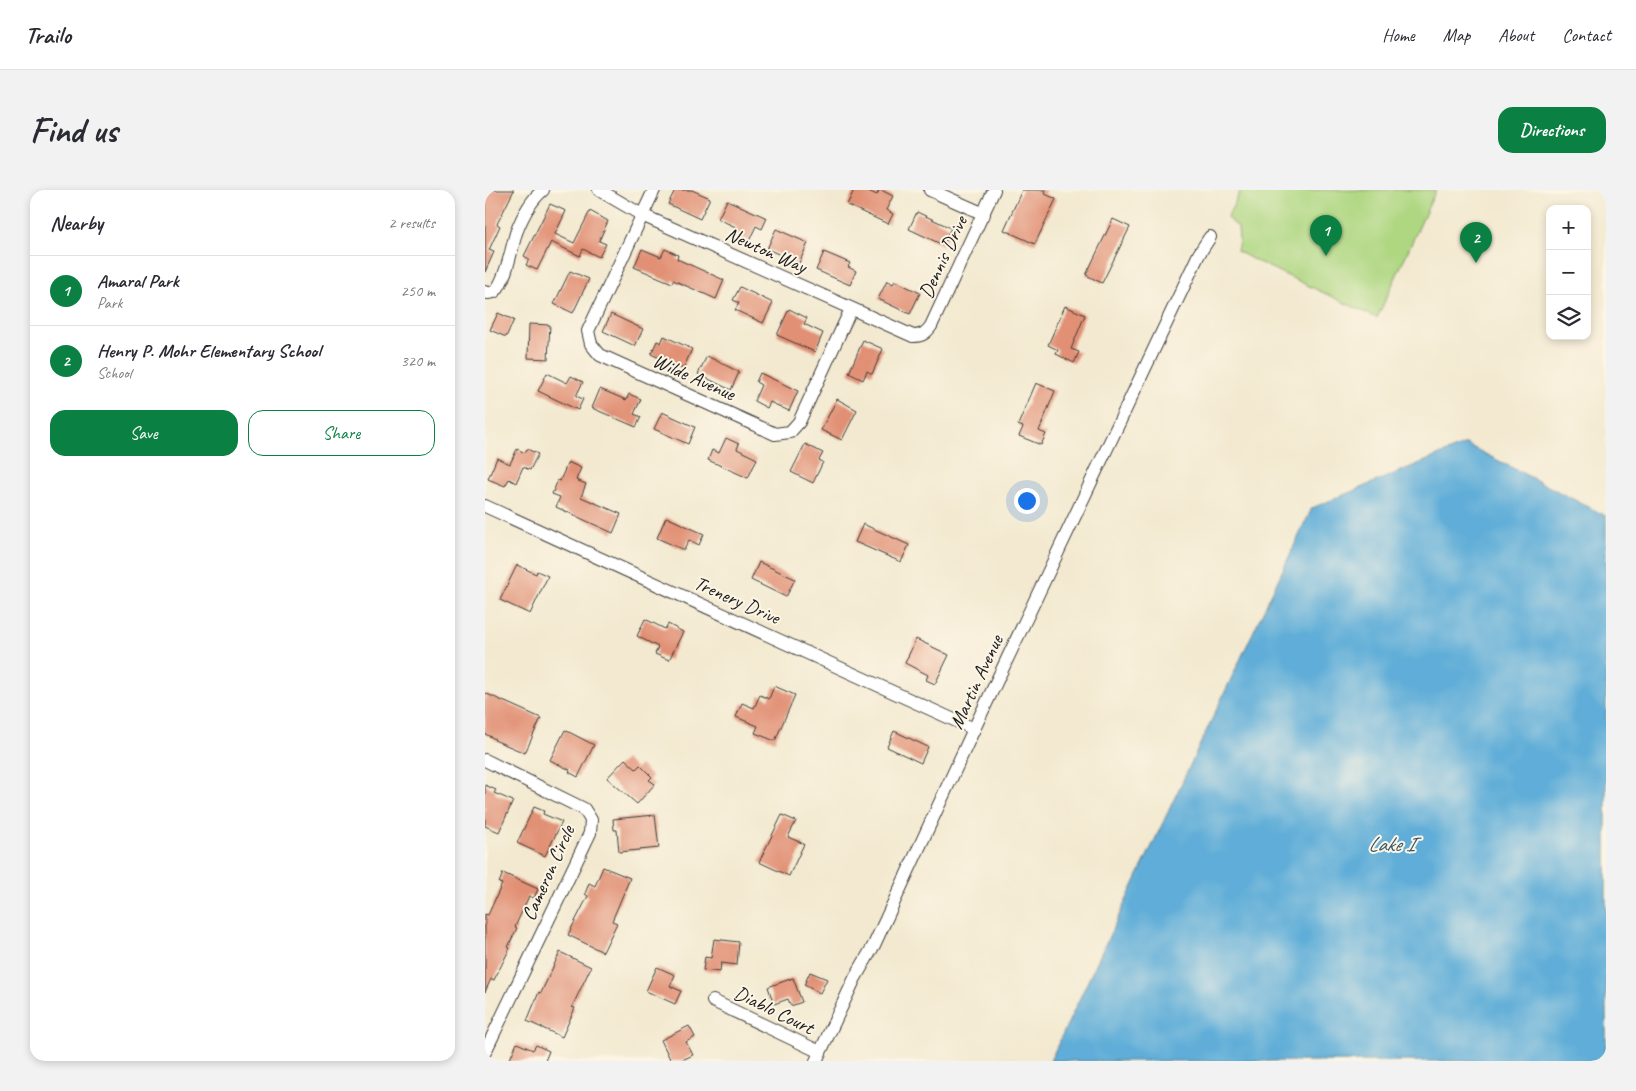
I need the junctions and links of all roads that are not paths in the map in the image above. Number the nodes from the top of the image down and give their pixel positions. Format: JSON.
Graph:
{"nodes":[{"id":1,"x":543,"y":190,"type":"edge"},
{"id":2,"x":599,"y":190,"type":"edge"},
{"id":3,"x":654,"y":190,"type":"edge"},
{"id":4,"x":930,"y":190,"type":"edge"},
{"id":5,"x":994,"y":190,"type":"edge"},
{"id":6,"x":984,"y":214,"type":"junction"},
{"id":7,"x":642,"y":215,"type":"junction"},
{"id":8,"x":1209,"y":237,"type":"dead end"},
{"id":9,"x":485,"y":292,"type":"edge"},
{"id":10,"x":851,"y":309,"type":"junction"},
{"id":11,"x":921,"y":336,"type":"joint"},
{"id":12,"x":485,"y":506,"type":"edge"},
{"id":13,"x":973,"y":729,"type":"junction"},
{"id":14,"x":485,"y":760,"type":"edge"},
{"id":15,"x":713,"y":1001,"type":"dead end"},
{"id":16,"x":485,"y":1052,"type":"edge"},
{"id":17,"x":818,"y":1057,"type":"edge"}],
"edges":[{"from":1,"to":9,"type":"street"},
{"from":2,"to":7,"type":"street","name":"Newton Way"},
{"from":3,"to":7,"type":"street","name":"Wilde Avenue"},
{"from":4,"to":6,"type":"street"},
{"from":5,"to":6,"type":"street","name":"Dennis Drive"},
{"from":6,"to":11,"type":"street","name":"Dennis Drive"},
{"from":7,"to":10,"type":"street","name":"Newton Way"},
{"from":7,"to":10,"type":"street","name":"Wilde Avenue"},
{"from":8,"to":13,"type":"street","name":"Martin Avenue"},
{"from":10,"to":11,"type":"street","name":"Newton Way"},
{"from":12,"to":13,"type":"street","name":"Trenery Drive"},
{"from":13,"to":17,"type":"street","name":"Martin Avenue"},
{"from":14,"to":16,"type":"street","name":"Cameron Circle"},
{"from":15,"to":17,"type":"street","name":"Diablo Court"}]}
